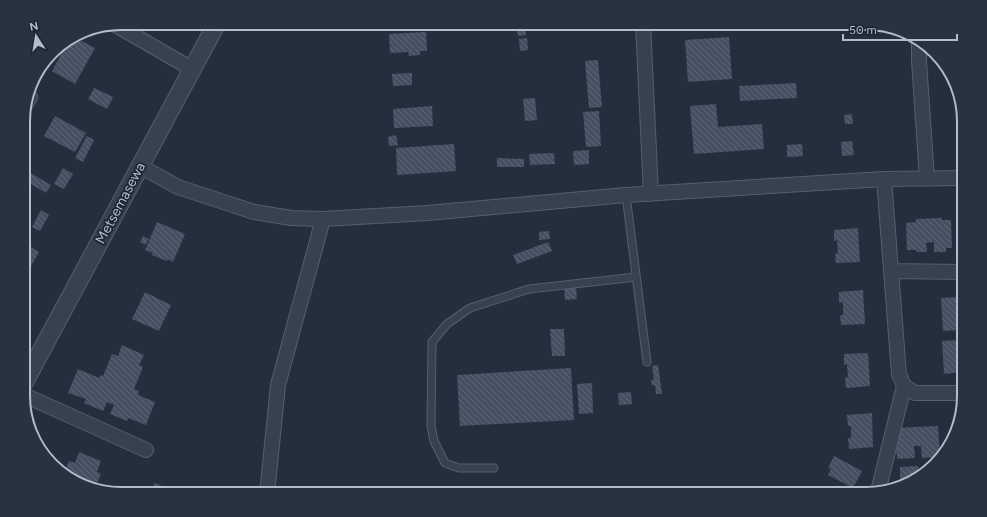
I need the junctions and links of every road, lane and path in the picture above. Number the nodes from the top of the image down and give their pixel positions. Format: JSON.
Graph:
{"nodes":[{"id":1,"x":124,"y":30,"type":"edge"},
{"id":2,"x":213,"y":30,"type":"edge"},
{"id":3,"x":644,"y":30,"type":"edge"},
{"id":4,"x":919,"y":47,"type":"edge"},
{"id":5,"x":192,"y":69,"type":"junction"},
{"id":6,"x":140,"y":166,"type":"junction"},
{"id":7,"x":928,"y":178,"type":"junction"},
{"id":8,"x":957,"y":178,"type":"edge"},
{"id":9,"x":884,"y":179,"type":"junction"},
{"id":10,"x":652,"y":194,"type":"junction"},
{"id":11,"x":626,"y":195,"type":"junction"},
{"id":12,"x":323,"y":220,"type":"junction"},
{"id":13,"x":891,"y":270,"type":"junction"},
{"id":14,"x":957,"y":272,"type":"edge"},
{"id":15,"x":636,"y":277,"type":"junction"},
{"id":16,"x":647,"y":362,"type":"dead end"},
{"id":17,"x":30,"y":372,"type":"edge"},
{"id":18,"x":904,"y":386,"type":"junction"},
{"id":19,"x":957,"y":393,"type":"edge"},
{"id":20,"x":30,"y":398,"type":"edge"},
{"id":21,"x":146,"y":450,"type":"dead end"},
{"id":22,"x":494,"y":468,"type":"dead end"},
{"id":23,"x":880,"y":486,"type":"edge"},
{"id":24,"x":268,"y":487,"type":"edge"}],
"edges":[{"from":1,"to":5,"type":"street"},
{"from":2,"to":5,"type":"street","name":"Metsemasewa"},
{"from":3,"to":10,"type":"street"},
{"from":4,"to":7,"type":"street"},
{"from":5,"to":6,"type":"street","name":"Metsemasewa"},
{"from":6,"to":12,"type":"street"},
{"from":6,"to":17,"type":"street","name":"Metsemasewa"},
{"from":7,"to":8,"type":"street"},
{"from":7,"to":9,"type":"street"},
{"from":9,"to":10,"type":"street"},
{"from":9,"to":13,"type":"street"},
{"from":10,"to":11,"type":"street"},
{"from":11,"to":12,"type":"street"},
{"from":11,"to":15,"type":"lane"},
{"from":12,"to":24,"type":"street"},
{"from":13,"to":14,"type":"street"},
{"from":13,"to":18,"type":"street"},
{"from":15,"to":16,"type":"lane"},
{"from":15,"to":22,"type":"lane"},
{"from":18,"to":19,"type":"street"},
{"from":18,"to":23,"type":"street"},
{"from":20,"to":21,"type":"street"}]}
